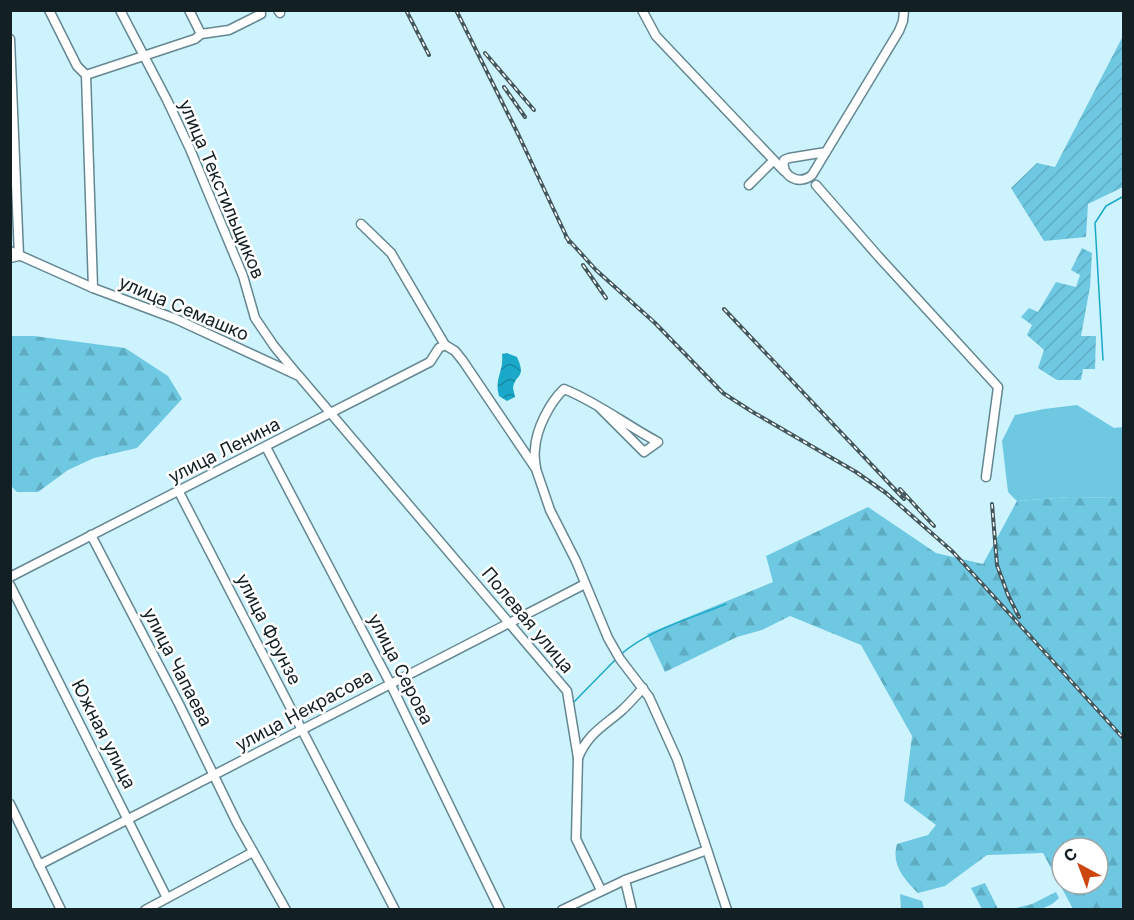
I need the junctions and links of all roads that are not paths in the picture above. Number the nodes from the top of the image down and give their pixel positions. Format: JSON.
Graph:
{"nodes":[{"id":1,"x":49,"y":10,"type":"edge"},
{"id":2,"x":120,"y":10,"type":"edge"},
{"id":3,"x":189,"y":10,"type":"edge"},
{"id":4,"x":642,"y":10,"type":"edge"},
{"id":5,"x":904,"y":10,"type":"edge"},
{"id":6,"x":260,"y":12,"type":"edge"},
{"id":7,"x":201,"y":34,"type":"junction"},
{"id":8,"x":10,"y":39,"type":"edge"},
{"id":9,"x":143,"y":56,"type":"junction"},
{"id":10,"x":86,"y":75,"type":"junction"},
{"id":11,"x":826,"y":152,"type":"junction"},
{"id":12,"x":814,"y":153,"type":"junction"},
{"id":13,"x":778,"y":161,"type":"junction"},
{"id":14,"x":816,"y":170,"type":"junction"},
{"id":15,"x":802,"y":181,"type":"junction"},
{"id":16,"x":749,"y":185,"type":"dead end"},
{"id":17,"x":816,"y":185,"type":"junction"},
{"id":18,"x":361,"y":224,"type":"dead end"},
{"id":19,"x":13,"y":255,"type":"edge"},
{"id":20,"x":93,"y":288,"type":"junction"},
{"id":21,"x":445,"y":345,"type":"junction"},
{"id":22,"x":299,"y":376,"type":"junction"},
{"id":23,"x":599,"y":406,"type":"junction"},
{"id":24,"x":330,"y":414,"type":"junction"},
{"id":25,"x":266,"y":447,"type":"junction"},
{"id":26,"x":536,"y":469,"type":"junction"},
{"id":27,"x":986,"y":477,"type":"dead end"},
{"id":28,"x":179,"y":492,"type":"junction"},
{"id":29,"x":91,"y":535,"type":"junction"},
{"id":30,"x":10,"y":577,"type":"edge"},
{"id":31,"x":585,"y":584,"type":"junction"},
{"id":32,"x":10,"y":585,"type":"edge"},
{"id":33,"x":509,"y":622,"type":"junction"},
{"id":34,"x":390,"y":683,"type":"junction"},
{"id":35,"x":643,"y":688,"type":"junction"},
{"id":36,"x":302,"y":728,"type":"junction"},
{"id":37,"x":578,"y":758,"type":"junction"},
{"id":38,"x":215,"y":776,"type":"junction"},
{"id":39,"x":10,"y":804,"type":"edge"},
{"id":40,"x":128,"y":819,"type":"junction"},
{"id":41,"x":706,"y":850,"type":"junction"},
{"id":42,"x":253,"y":852,"type":"junction"},
{"id":43,"x":39,"y":865,"type":"junction"},
{"id":44,"x":626,"y":880,"type":"junction"},
{"id":45,"x":597,"y":892,"type":"junction"},
{"id":46,"x":167,"y":898,"type":"junction"},
{"id":47,"x":61,"y":909,"type":"edge"},
{"id":48,"x":145,"y":909,"type":"edge"},
{"id":49,"x":286,"y":909,"type":"edge"},
{"id":50,"x":395,"y":909,"type":"edge"},
{"id":51,"x":500,"y":909,"type":"edge"},
{"id":52,"x":562,"y":909,"type":"edge"},
{"id":53,"x":632,"y":909,"type":"edge"},
{"id":54,"x":727,"y":909,"type":"edge"}],
"edges":[{"from":1,"to":10,"type":"street"},
{"from":2,"to":9,"type":"street","name":"улица Текстильщиков"},
{"from":3,"to":7,"type":"street"},
{"from":4,"to":13,"type":"street"},
{"from":5,"to":11,"type":"street"},
{"from":6,"to":7,"type":"street"},
{"from":7,"to":9,"type":"street"},
{"from":8,"to":19,"type":"street"},
{"from":9,"to":10,"type":"street"},
{"from":9,"to":22,"type":"street","name":"улица Текстильщиков"},
{"from":10,"to":20,"type":"street"},
{"from":11,"to":12,"type":"street"},
{"from":11,"to":14,"type":"street"},
{"from":12,"to":13,"type":"street"},
{"from":12,"to":14,"type":"street"},
{"from":13,"to":15,"type":"street"},
{"from":13,"to":16,"type":"street"},
{"from":14,"to":15,"type":"street"},
{"from":14,"to":17,"type":"street"},
{"from":15,"to":17,"type":"street"},
{"from":17,"to":27,"type":"street"},
{"from":18,"to":21,"type":"street"},
{"from":19,"to":20,"type":"street","name":"улица Семашко"},
{"from":20,"to":22,"type":"street","name":"улица Семашко"},
{"from":21,"to":24,"type":"street","name":"улица Ленина"},
{"from":21,"to":26,"type":"street"},
{"from":22,"to":24,"type":"street","name":"улица Семашко"},
{"from":23,"to":23,"type":"street"},
{"from":23,"to":26,"type":"street"},
{"from":24,"to":25,"type":"street","name":"улица Ленина"},
{"from":24,"to":33,"type":"street","name":"Полевая улица"},
{"from":25,"to":28,"type":"street","name":"улица Ленина"},
{"from":25,"to":34,"type":"street","name":"улица Серова"},
{"from":26,"to":31,"type":"street"},
{"from":28,"to":29,"type":"street","name":"улица Ленина"},
{"from":28,"to":36,"type":"street","name":"улица Фрунзе"},
{"from":29,"to":30,"type":"street","name":"улица Ленина"},
{"from":29,"to":38,"type":"street","name":"улица Чапаева"},
{"from":31,"to":33,"type":"street","name":"улица Некрасова"},
{"from":31,"to":35,"type":"street"},
{"from":32,"to":40,"type":"street","name":"Южная улица"},
{"from":33,"to":34,"type":"street","name":"улица Некрасова"},
{"from":33,"to":37,"type":"street","name":"Полевая улица"},
{"from":34,"to":36,"type":"street","name":"улица Некрасова"},
{"from":34,"to":51,"type":"street","name":"улица Серова"},
{"from":35,"to":37,"type":"street"},
{"from":35,"to":41,"type":"street"},
{"from":36,"to":38,"type":"street","name":"улица Некрасова"},
{"from":36,"to":50,"type":"street","name":"улица Фрунзе"},
{"from":37,"to":45,"type":"street","name":"Полевая улица"},
{"from":38,"to":40,"type":"street","name":"улица Некрасова"},
{"from":38,"to":42,"type":"street","name":"улица Чапаева"},
{"from":39,"to":43,"type":"street"},
{"from":40,"to":43,"type":"street","name":"улица Некрасова"},
{"from":40,"to":46,"type":"street","name":"Южная улица"},
{"from":41,"to":44,"type":"street"},
{"from":41,"to":54,"type":"street"},
{"from":42,"to":46,"type":"street"},
{"from":42,"to":49,"type":"street","name":"улица Чапаева"},
{"from":43,"to":47,"type":"street"},
{"from":44,"to":45,"type":"street"},
{"from":44,"to":53,"type":"street"},
{"from":45,"to":52,"type":"street"},
{"from":46,"to":48,"type":"street"}]}
